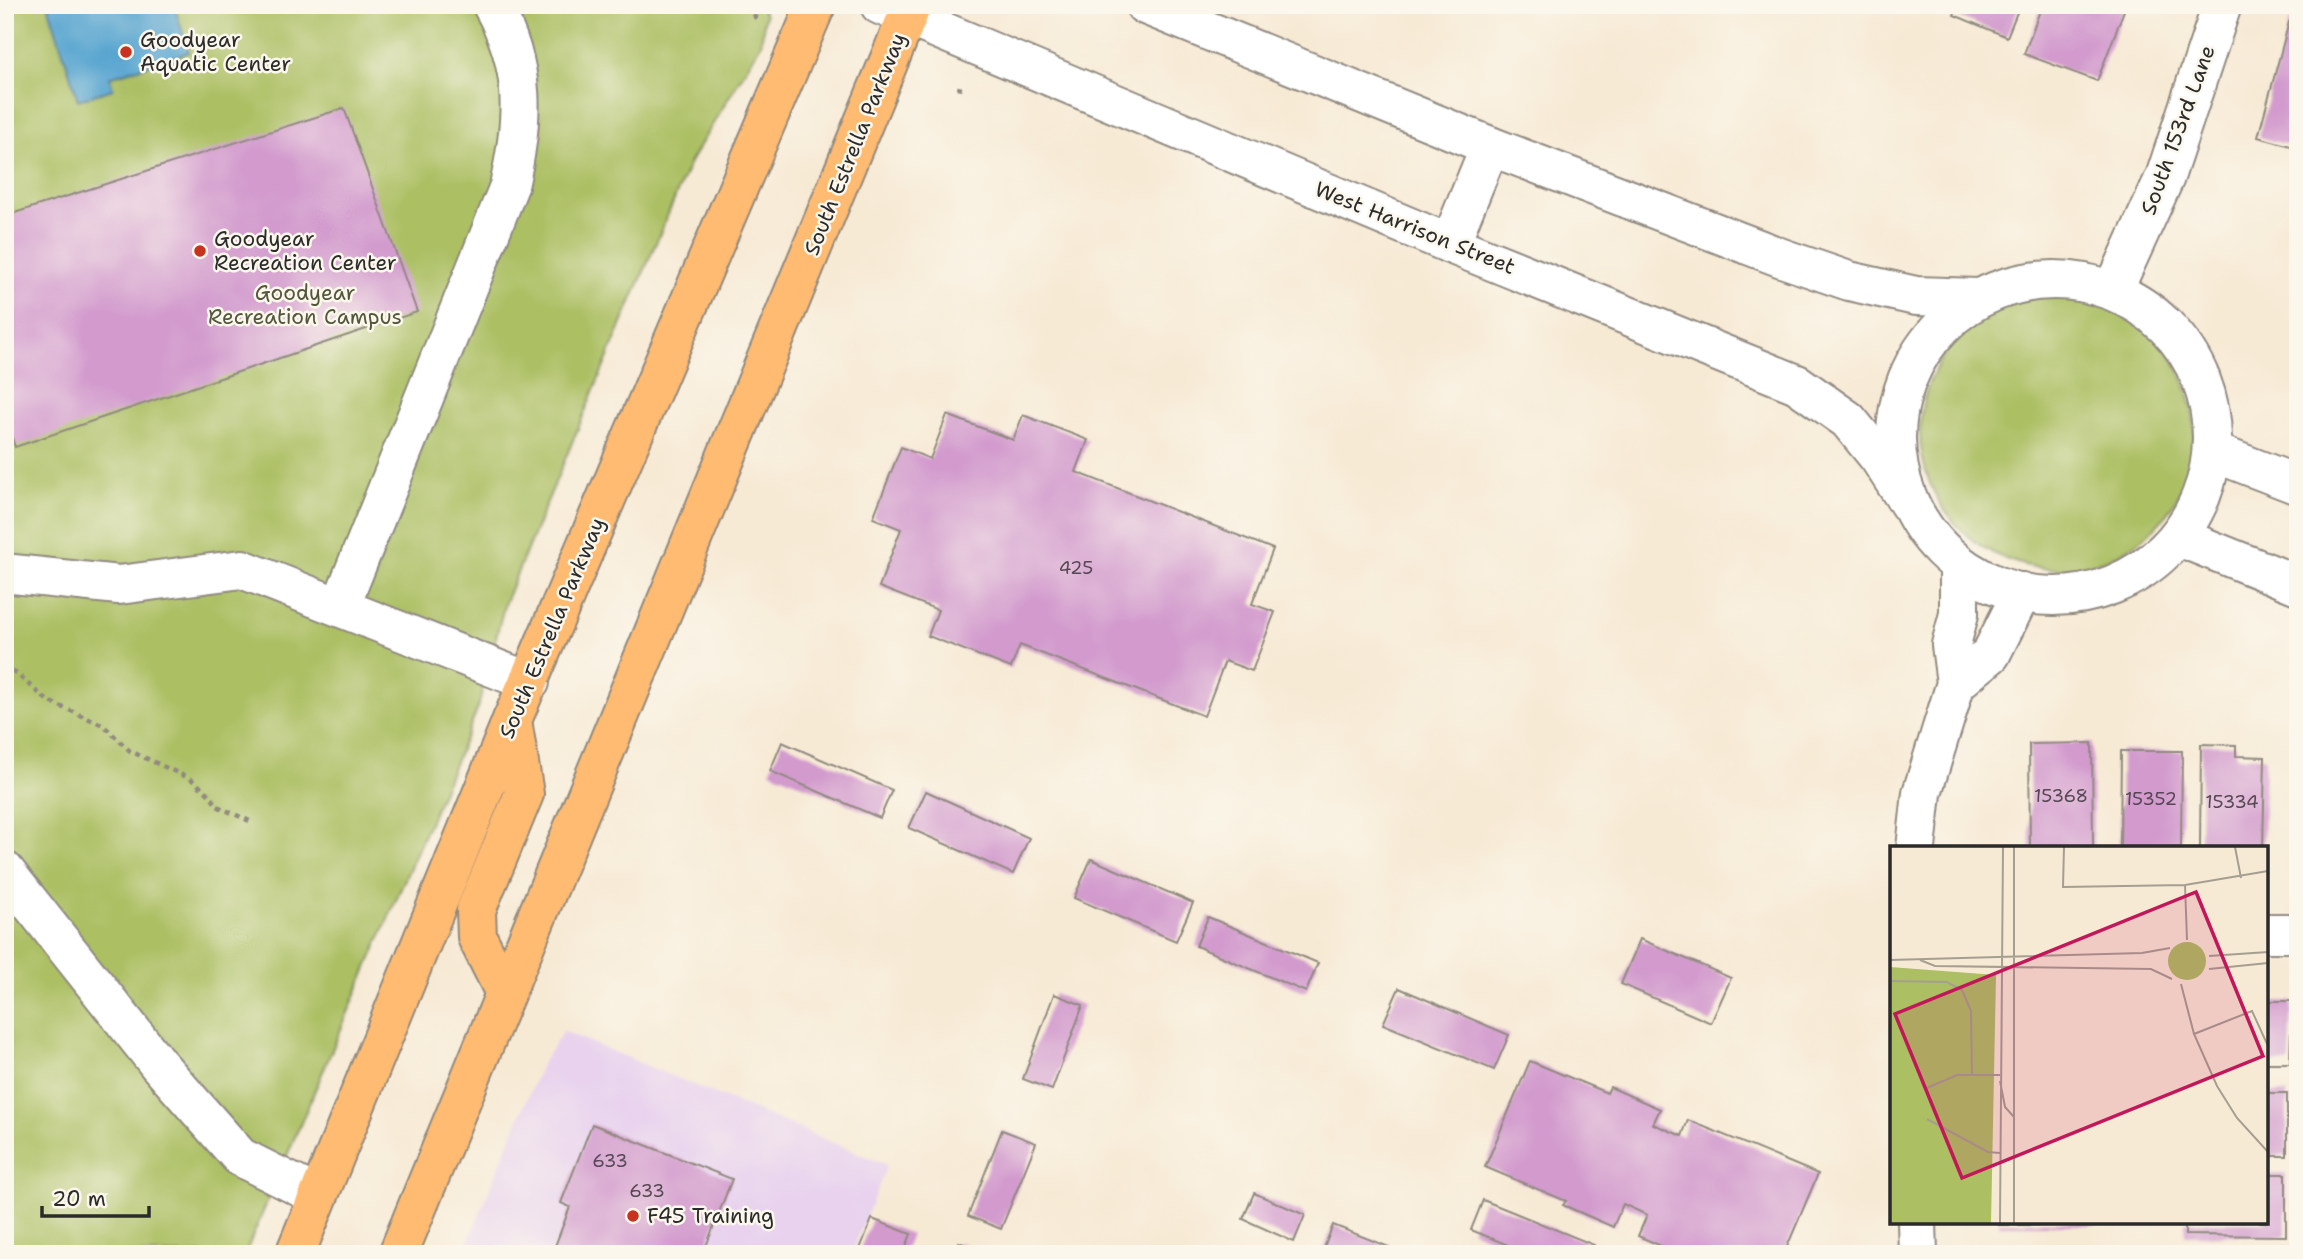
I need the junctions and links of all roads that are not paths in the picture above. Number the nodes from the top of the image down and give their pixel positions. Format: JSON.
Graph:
{"nodes":[{"id":1,"x":492,"y":5,"type":"edge"},
{"id":2,"x":816,"y":5,"type":"edge"},
{"id":3,"x":1145,"y":5,"type":"edge"},
{"id":4,"x":2222,"y":5,"type":"edge"},
{"id":5,"x":900,"y":9,"type":"edge"},
{"id":6,"x":1490,"y":146,"type":"junction"},
{"id":7,"x":1450,"y":244,"type":"junction"},
{"id":8,"x":2113,"y":291,"type":"junction"},
{"id":9,"x":1978,"y":298,"type":"junction"},
{"id":10,"x":2213,"y":452,"type":"junction"},
{"id":11,"x":2298,"y":485,"type":"edge"},
{"id":12,"x":1909,"y":504,"type":"junction"},
{"id":13,"x":2179,"y":537,"type":"junction"},
{"id":14,"x":1959,"y":565,"type":"junction"},
{"id":15,"x":13,"y":574,"type":"dead end"},
{"id":16,"x":2298,"y":585,"type":"edge"},
{"id":17,"x":2022,"y":592,"type":"junction"},
{"id":18,"x":340,"y":607,"type":"junction"},
{"id":19,"x":530,"y":682,"type":"junction"},
{"id":20,"x":1956,"y":683,"type":"junction"},
{"id":21,"x":512,"y":720,"type":"junction"},
{"id":22,"x":1916,"y":846,"type":"edge"},
{"id":23,"x":5,"y":871,"type":"edge"},
{"id":24,"x":2268,"y":933,"type":"edge"},
{"id":25,"x":2298,"y":933,"type":"edge"},
{"id":26,"x":505,"y":993,"type":"junction"},
{"id":27,"x":318,"y":1196,"type":"junction"},
{"id":28,"x":1917,"y":1224,"type":"edge"},
{"id":29,"x":295,"y":1254,"type":"edge"},
{"id":30,"x":398,"y":1254,"type":"edge"},
{"id":31,"x":1919,"y":1254,"type":"edge"}],
"edges":[{"from":1,"to":18,"type":"street"},
{"from":2,"to":19,"type":"main road","name":"South Estrella Parkway"},
{"from":3,"to":6,"type":"street"},
{"from":4,"to":8,"type":"street","name":"South 153rd Lane"},
{"from":5,"to":7,"type":"street","name":"West Harrison Street"},
{"from":5,"to":26,"type":"main road","name":"South Estrella Parkway"},
{"from":6,"to":7,"type":"street"},
{"from":6,"to":9,"type":"street"},
{"from":7,"to":12,"type":"street","name":"West Harrison Street"},
{"from":8,"to":9,"type":"street","name":"West Harrison Street"},
{"from":8,"to":10,"type":"street","name":"West Harrison Street"},
{"from":9,"to":12,"type":"street"},
{"from":10,"to":11,"type":"street"},
{"from":10,"to":13,"type":"street","name":"West Harrison Street"},
{"from":12,"to":14,"type":"street","name":"West Harrison Street"},
{"from":13,"to":16,"type":"street"},
{"from":13,"to":17,"type":"street","name":"West Harrison Street"},
{"from":14,"to":17,"type":"street","name":"West Harrison Street"},
{"from":14,"to":20,"type":"street"},
{"from":15,"to":18,"type":"street"},
{"from":17,"to":20,"type":"street"},
{"from":18,"to":19,"type":"street"},
{"from":19,"to":21,"type":"main road","name":"South Estrella Parkway"},
{"from":20,"to":22,"type":"street"},
{"from":21,"to":26,"type":"main road"},
{"from":21,"to":27,"type":"main road","name":"South Estrella Parkway"},
{"from":23,"to":27,"type":"street"},
{"from":24,"to":25,"type":"street"},
{"from":26,"to":30,"type":"main road","name":"South Estrella Parkway"},
{"from":27,"to":29,"type":"main road","name":"South Estrella Parkway"},
{"from":28,"to":31,"type":"street"}]}
